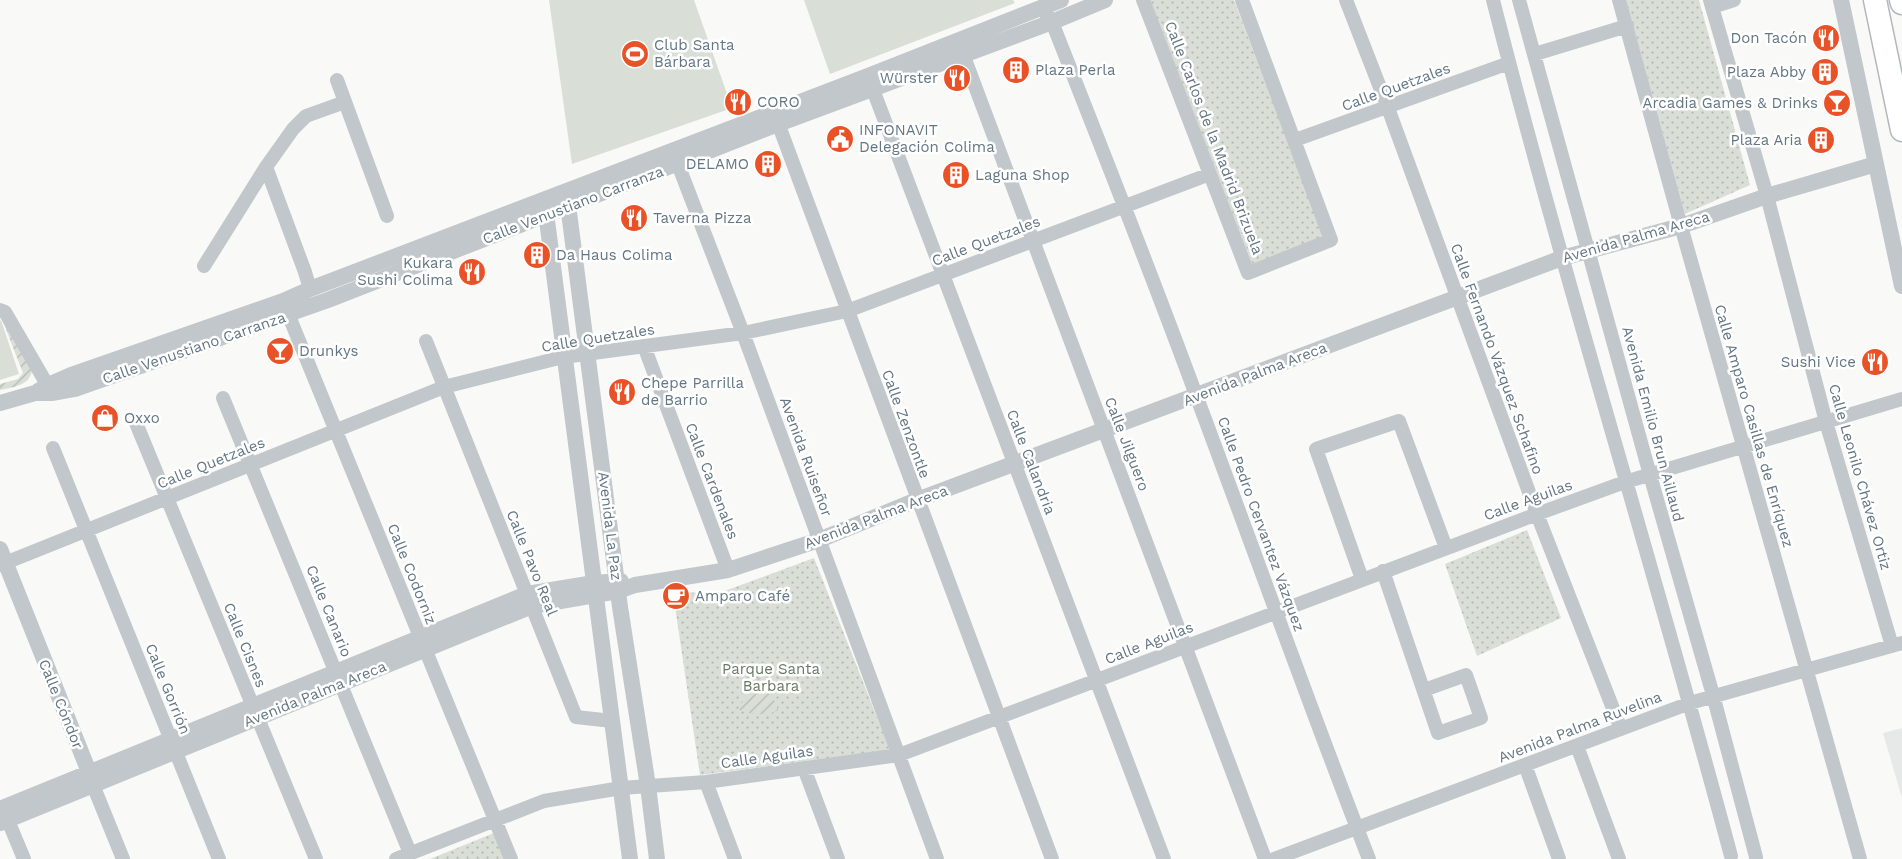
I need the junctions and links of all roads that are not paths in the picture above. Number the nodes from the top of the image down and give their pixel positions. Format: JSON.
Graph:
{"nodes":[{"id":1,"x":1061,"y":0,"type":"edge"},
{"id":2,"x":1143,"y":0,"type":"edge"},
{"id":3,"x":1242,"y":0,"type":"edge"},
{"id":4,"x":1346,"y":0,"type":"edge"},
{"id":5,"x":1492,"y":0,"type":"edge"},
{"id":6,"x":1519,"y":0,"type":"edge"},
{"id":7,"x":1619,"y":0,"type":"edge"},
{"id":8,"x":1734,"y":0,"type":"edge"},
{"id":9,"x":1841,"y":0,"type":"edge"},
{"id":10,"x":1875,"y":0,"type":"edge"},
{"id":11,"x":1100,"y":1,"type":"edge"},
{"id":12,"x":1711,"y":3,"type":"edge"},
{"id":13,"x":1040,"y":8,"type":"junction"},
{"id":14,"x":1052,"y":22,"type":"junction"},
{"id":15,"x":1627,"y":26,"type":"junction"},
{"id":16,"x":961,"y":48,"type":"junction"},
{"id":17,"x":1534,"y":54,"type":"junction"},
{"id":18,"x":1508,"y":63,"type":"junction"},
{"id":19,"x":337,"y":80,"type":"dead end"},
{"id":20,"x":870,"y":83,"type":"junction"},
{"id":21,"x":345,"y":102,"type":"junction"},
{"id":22,"x":1388,"y":108,"type":"junction"},
{"id":23,"x":776,"y":118,"type":"junction"},
{"id":24,"x":1902,"y":130,"type":"edge"},
{"id":25,"x":1295,"y":140,"type":"junction"},
{"id":26,"x":676,"y":158,"type":"junction"},
{"id":27,"x":1876,"y":164,"type":"junction"},
{"id":28,"x":266,"y":167,"type":"junction"},
{"id":29,"x":1210,"y":174,"type":"junction"},
{"id":30,"x":1768,"y":196,"type":"junction"},
{"id":31,"x":567,"y":199,"type":"junction"},
{"id":32,"x":1124,"y":206,"type":"junction"},
{"id":33,"x":545,"y":208,"type":"junction"},
{"id":34,"x":387,"y":216,"type":"dead end"},
{"id":35,"x":1680,"y":226,"type":"junction"},
{"id":36,"x":1034,"y":241,"type":"junction"},
{"id":37,"x":1589,"y":250,"type":"junction"},
{"id":38,"x":1562,"y":258,"type":"junction"},
{"id":39,"x":204,"y":266,"type":"dead end"},
{"id":40,"x":943,"y":275,"type":"junction"},
{"id":41,"x":316,"y":286,"type":"junction"},
{"id":42,"x":1902,"y":286,"type":"edge"},
{"id":43,"x":1458,"y":298,"type":"junction"},
{"id":44,"x":328,"y":300,"type":"junction"},
{"id":45,"x":286,"y":308,"type":"junction"},
{"id":46,"x":0,"y":310,"type":"edge"},
{"id":47,"x":847,"y":311,"type":"junction"},
{"id":48,"x":743,"y":333,"type":"junction"},
{"id":49,"x":426,"y":341,"type":"dead end"},
{"id":50,"x":644,"y":346,"type":"junction"},
{"id":51,"x":588,"y":354,"type":"junction"},
{"id":52,"x":563,"y":357,"type":"junction"},
{"id":53,"x":444,"y":387,"type":"junction"},
{"id":54,"x":45,"y":390,"type":"junction"},
{"id":55,"x":1196,"y":396,"type":"junction"},
{"id":56,"x":223,"y":398,"type":"dead end"},
{"id":57,"x":1902,"y":399,"type":"edge"},
{"id":58,"x":0,"y":403,"type":"edge"},
{"id":59,"x":1826,"y":422,"type":"junction"},
{"id":60,"x":136,"y":423,"type":"dead end"},
{"id":61,"x":336,"y":430,"type":"junction"},
{"id":62,"x":1104,"y":430,"type":"junction"},
{"id":63,"x":1743,"y":446,"type":"junction"},
{"id":64,"x":53,"y":448,"type":"dead end"},
{"id":65,"x":251,"y":464,"type":"junction"},
{"id":66,"x":1015,"y":464,"type":"junction"},
{"id":67,"x":1650,"y":475,"type":"junction"},
{"id":68,"x":1625,"y":482,"type":"junction"},
{"id":69,"x":167,"y":498,"type":"junction"},
{"id":70,"x":917,"y":500,"type":"junction"},
{"id":71,"x":1537,"y":514,"type":"junction"},
{"id":72,"x":86,"y":530,"type":"junction"},
{"id":73,"x":818,"y":540,"type":"junction"},
{"id":74,"x":1446,"y":548,"type":"junction"},
{"id":75,"x":2,"y":559,"type":"edge"},
{"id":76,"x":728,"y":570,"type":"junction"},
{"id":77,"x":1383,"y":571,"type":"junction"},
{"id":78,"x":1362,"y":579,"type":"junction"},
{"id":79,"x":618,"y":586,"type":"junction"},
{"id":80,"x":595,"y":588,"type":"junction"},
{"id":81,"x":529,"y":600,"type":"junction"},
{"id":82,"x":1275,"y":612,"type":"junction"},
{"id":83,"x":423,"y":643,"type":"junction"},
{"id":84,"x":1897,"y":644,"type":"edge"},
{"id":85,"x":1185,"y":647,"type":"junction"},
{"id":86,"x":1805,"y":669,"type":"junction"},
{"id":87,"x":338,"y":678,"type":"junction"},
{"id":88,"x":1097,"y":681,"type":"junction"},
{"id":89,"x":1424,"y":690,"type":"junction"},
{"id":90,"x":1714,"y":695,"type":"junction"},
{"id":91,"x":1690,"y":703,"type":"junction"},
{"id":92,"x":255,"y":712,"type":"junction"},
{"id":93,"x":999,"y":718,"type":"junction"},
{"id":94,"x":612,"y":721,"type":"junction"},
{"id":95,"x":1621,"y":729,"type":"junction"},
{"id":96,"x":173,"y":745,"type":"junction"},
{"id":97,"x":1577,"y":746,"type":"junction"},
{"id":98,"x":899,"y":755,"type":"junction"},
{"id":99,"x":1525,"y":765,"type":"junction"},
{"id":100,"x":804,"y":768,"type":"junction"},
{"id":101,"x":91,"y":779,"type":"junction"},
{"id":102,"x":706,"y":782,"type":"junction"},
{"id":103,"x":648,"y":786,"type":"junction"},
{"id":104,"x":621,"y":788,"type":"junction"},
{"id":105,"x":2,"y":812,"type":"edge"},
{"id":106,"x":495,"y":820,"type":"junction"},
{"id":107,"x":1356,"y":828,"type":"junction"},
{"id":108,"x":410,"y":853,"type":"junction"},
{"id":109,"x":1728,"y":858,"type":"edge"},
{"id":110,"x":1758,"y":858,"type":"edge"},
{"id":111,"x":24,"y":859,"type":"edge"},
{"id":112,"x":123,"y":859,"type":"edge"},
{"id":113,"x":219,"y":859,"type":"edge"},
{"id":114,"x":316,"y":859,"type":"edge"},
{"id":115,"x":396,"y":859,"type":"edge"},
{"id":116,"x":511,"y":859,"type":"edge"},
{"id":117,"x":630,"y":859,"type":"edge"},
{"id":118,"x":657,"y":859,"type":"edge"},
{"id":119,"x":735,"y":859,"type":"edge"},
{"id":120,"x":838,"y":859,"type":"edge"},
{"id":121,"x":938,"y":859,"type":"edge"},
{"id":122,"x":1052,"y":859,"type":"edge"},
{"id":123,"x":1164,"y":859,"type":"edge"},
{"id":124,"x":1265,"y":859,"type":"edge"},
{"id":125,"x":1274,"y":859,"type":"edge"},
{"id":126,"x":1369,"y":859,"type":"edge"},
{"id":127,"x":1560,"y":859,"type":"edge"},
{"id":128,"x":1619,"y":859,"type":"edge"},
{"id":129,"x":1860,"y":859,"type":"edge"}],
"edges":[{"from":1,"to":13,"type":"street","name":"Calle Venustiano Carranza"},
{"from":2,"to":29,"type":"street","name":"Calle Carlos de la Madrid Brizuela"},
{"from":3,"to":25,"type":"street","name":"Calle Carlos de la Madrid Brizuela"},
{"from":4,"to":22,"type":"street","name":"Calle Fernando Vázquez Schafino"},
{"from":5,"to":18,"type":"street"},
{"from":6,"to":17,"type":"street","name":"Avenida Emilio Brun Aillaud"},
{"from":7,"to":15,"type":"street","name":"Calle Amparo Casillas de Enríquez"},
{"from":8,"to":12,"type":"street"},
{"from":9,"to":27,"type":"street"},
{"from":10,"to":24,"type":"highway"},
{"from":11,"to":14,"type":"street","name":"Calle Venustiano Carranza"},
{"from":12,"to":30,"type":"street","name":"Calle Leonilo Chávez Ortiz"},
{"from":13,"to":14,"type":"street","name":"Calle Pedro Cervantez Vázquez"},
{"from":13,"to":16,"type":"street","name":"Calle Venustiano Carranza"},
{"from":14,"to":16,"type":"street","name":"Calle Venustiano Carranza"},
{"from":14,"to":32,"type":"street","name":"Calle Pedro Cervantez Vázquez"},
{"from":15,"to":17,"type":"street"},
{"from":15,"to":35,"type":"street","name":"Calle Amparo Casillas de Enríquez"},
{"from":16,"to":20,"type":"street","name":"Calle Venustiano Carranza"},
{"from":16,"to":36,"type":"street","name":"Calle Jilguero"},
{"from":17,"to":37,"type":"street","name":"Avenida Emilio Brun Aillaud"},
{"from":18,"to":22,"type":"street","name":"Calle Quetzales"},
{"from":18,"to":38,"type":"street"},
{"from":19,"to":21,"type":"street"},
{"from":20,"to":23,"type":"street","name":"Calle Venustiano Carranza"},
{"from":20,"to":40,"type":"street","name":"Calle Calandria"},
{"from":21,"to":28,"type":"street"},
{"from":21,"to":34,"type":"street"},
{"from":22,"to":25,"type":"street","name":"Calle Quetzales"},
{"from":22,"to":43,"type":"street","name":"Calle Fernando Vázquez Schafino"},
{"from":23,"to":26,"type":"street","name":"Calle Venustiano Carranza"},
{"from":23,"to":47,"type":"street","name":"Calle Zenzontle"},
{"from":25,"to":29,"type":"street","name":"Calle Carlos de la Madrid Brizuela"},
{"from":26,"to":31,"type":"street","name":"Calle Venustiano Carranza"},
{"from":26,"to":48,"type":"street","name":"Avenida Ruiseñor"},
{"from":27,"to":30,"type":"street","name":"Avenida Palma Areca"},
{"from":27,"to":42,"type":"street"},
{"from":28,"to":39,"type":"street"},
{"from":28,"to":41,"type":"street"},
{"from":29,"to":32,"type":"street","name":"Calle Quetzales"},
{"from":30,"to":35,"type":"street","name":"Avenida Palma Areca"},
{"from":30,"to":59,"type":"street","name":"Calle Leonilo Chávez Ortiz"},
{"from":31,"to":33,"type":"street","name":"Calle Venustiano Carranza"},
{"from":31,"to":51,"type":"street","name":"Avenida La Paz"},
{"from":32,"to":36,"type":"street","name":"Calle Quetzales"},
{"from":32,"to":55,"type":"street","name":"Calle Pedro Cervantez Vázquez"},
{"from":33,"to":41,"type":"street","name":"Calle Venustiano Carranza"},
{"from":33,"to":44,"type":"street","name":"Calle Venustiano Carranza"},
{"from":33,"to":52,"type":"street","name":"Avenida La Paz"},
{"from":35,"to":37,"type":"street","name":"Avenida Palma Areca"},
{"from":35,"to":63,"type":"street","name":"Calle Amparo Casillas de Enríquez"},
{"from":36,"to":40,"type":"street","name":"Calle Quetzales"},
{"from":36,"to":62,"type":"street","name":"Calle Jilguero"},
{"from":37,"to":38,"type":"street","name":"Avenida Palma Areca"},
{"from":37,"to":67,"type":"street","name":"Avenida Emilio Brun Aillaud"},
{"from":38,"to":43,"type":"street","name":"Avenida Palma Areca"},
{"from":38,"to":68,"type":"street"},
{"from":40,"to":47,"type":"street","name":"Calle Quetzales"},
{"from":40,"to":66,"type":"street","name":"Calle Calandria"},
{"from":41,"to":44,"type":"street"},
{"from":41,"to":45,"type":"street","name":"Calle Venustiano Carranza"},
{"from":43,"to":55,"type":"street","name":"Avenida Palma Areca"},
{"from":43,"to":71,"type":"street","name":"Calle Fernando Vázquez Schafino"},
{"from":44,"to":45,"type":"street","name":"Calle Venustiano Carranza"},
{"from":45,"to":54,"type":"street","name":"Calle Venustiano Carranza"},
{"from":45,"to":61,"type":"street","name":"Calle Codorniz"},
{"from":46,"to":54,"type":"street"},
{"from":47,"to":48,"type":"street","name":"Calle Quetzales"},
{"from":47,"to":70,"type":"street","name":"Calle Zenzontle"},
{"from":48,"to":50,"type":"street","name":"Calle Quetzales"},
{"from":48,"to":73,"type":"street","name":"Avenida Ruiseñor"},
{"from":49,"to":53,"type":"street","name":"Calle Pavo Real"},
{"from":50,"to":51,"type":"street","name":"Calle Quetzales"},
{"from":50,"to":76,"type":"street","name":"Calle Cardenales"},
{"from":51,"to":52,"type":"street","name":"Calle Quetzales"},
{"from":51,"to":79,"type":"street","name":"Avenida La Paz"},
{"from":52,"to":53,"type":"street","name":"Calle Quetzales"},
{"from":52,"to":80,"type":"street","name":"Avenida La Paz"},
{"from":53,"to":61,"type":"street","name":"Calle Quetzales"},
{"from":53,"to":81,"type":"street","name":"Calle Pavo Real"},
{"from":54,"to":58,"type":"street","name":"Calle Venustiano Carranza"},
{"from":55,"to":62,"type":"street","name":"Avenida Palma Areca"},
{"from":55,"to":82,"type":"street","name":"Calle Pedro Cervantez Vázquez"},
{"from":56,"to":65,"type":"street","name":"Calle Canario"},
{"from":57,"to":59,"type":"street","name":"Calle Aguilas"},
{"from":59,"to":63,"type":"street","name":"Calle Aguilas"},
{"from":59,"to":84,"type":"street","name":"Calle Leonilo Chávez Ortiz"},
{"from":60,"to":69,"type":"street","name":"Calle Cisnes"},
{"from":61,"to":65,"type":"street","name":"Calle Quetzales"},
{"from":61,"to":83,"type":"street","name":"Calle Codorniz"},
{"from":62,"to":66,"type":"street","name":"Avenida Palma Areca"},
{"from":62,"to":85,"type":"street","name":"Calle Jilguero"},
{"from":63,"to":67,"type":"street","name":"Calle Aguilas"},
{"from":63,"to":86,"type":"street","name":"Calle Amparo Casillas de Enríquez"},
{"from":64,"to":72,"type":"street","name":"Calle Gorrión"},
{"from":65,"to":69,"type":"street","name":"Calle Quetzales"},
{"from":65,"to":87,"type":"street","name":"Calle Canario"},
{"from":66,"to":70,"type":"street","name":"Avenida Palma Areca"},
{"from":66,"to":88,"type":"street","name":"Calle Calandria"},
{"from":67,"to":68,"type":"street","name":"Calle Aguilas"},
{"from":67,"to":90,"type":"street","name":"Avenida Emilio Brun Aillaud"},
{"from":68,"to":71,"type":"street","name":"Calle Aguilas"},
{"from":68,"to":91,"type":"street"},
{"from":69,"to":72,"type":"street","name":"Calle Quetzales"},
{"from":69,"to":92,"type":"street","name":"Calle Cisnes"},
{"from":70,"to":73,"type":"street","name":"Avenida Palma Areca"},
{"from":70,"to":93,"type":"street","name":"Calle Zenzontle"},
{"from":71,"to":74,"type":"street","name":"Calle Aguilas"},
{"from":71,"to":95,"type":"street","name":"Calle Fernando Vázquez Schafino"},
{"from":72,"to":75,"type":"street","name":"Calle Quetzales"},
{"from":72,"to":96,"type":"street","name":"Calle Gorrión"},
{"from":73,"to":76,"type":"street","name":"Avenida Palma Areca"},
{"from":73,"to":98,"type":"street","name":"Avenida Ruiseñor"},
{"from":74,"to":77,"type":"street","name":"Calle Aguilas"},
{"from":74,"to":78,"type":"street"},
{"from":75,"to":101,"type":"street","name":"Calle Cóndor"},
{"from":76,"to":79,"type":"street","name":"Avenida Palma Areca"},
{"from":77,"to":78,"type":"street","name":"Calle Aguilas"},
{"from":77,"to":89,"type":"street"},
{"from":78,"to":82,"type":"street","name":"Calle Aguilas"},
{"from":79,"to":80,"type":"street","name":"Avenida Palma Areca"},
{"from":79,"to":103,"type":"street","name":"Avenida La Paz"},
{"from":80,"to":81,"type":"street","name":"Avenida Palma Areca"},
{"from":80,"to":94,"type":"street","name":"Avenida La Paz"},
{"from":81,"to":83,"type":"street","name":"Avenida Palma Areca"},
{"from":81,"to":94,"type":"street","name":"Calle Pavo Real"},
{"from":82,"to":85,"type":"street","name":"Calle Aguilas"},
{"from":82,"to":107,"type":"street","name":"Calle Pedro Cervantez Vázquez"},
{"from":83,"to":87,"type":"street","name":"Avenida Palma Areca"},
{"from":83,"to":106,"type":"street","name":"Calle Codorniz"},
{"from":84,"to":86,"type":"street","name":"Avenida Palma Ruvelina"},
{"from":85,"to":88,"type":"street","name":"Calle Aguilas"},
{"from":85,"to":124,"type":"street","name":"Calle Jilguero"},
{"from":86,"to":90,"type":"street","name":"Avenida Palma Ruvelina"},
{"from":86,"to":129,"type":"street","name":"Calle Amparo Casillas de Enríquez"},
{"from":87,"to":92,"type":"street","name":"Avenida Palma Areca"},
{"from":87,"to":108,"type":"street","name":"Calle Canario"},
{"from":88,"to":93,"type":"street","name":"Calle Aguilas"},
{"from":88,"to":123,"type":"street","name":"Calle Calandria"},
{"from":89,"to":89,"type":"street"},
{"from":90,"to":91,"type":"street","name":"Avenida Palma Ruvelina"},
{"from":90,"to":110,"type":"street","name":"Avenida Emilio Brun Aillaud"},
{"from":91,"to":95,"type":"street","name":"Avenida Palma Ruvelina"},
{"from":91,"to":109,"type":"street"},
{"from":92,"to":96,"type":"street","name":"Avenida Palma Areca"},
{"from":92,"to":114,"type":"street","name":"Calle Cisnes"},
{"from":93,"to":98,"type":"street","name":"Calle Aguilas"},
{"from":93,"to":122,"type":"street","name":"Calle Zenzontle"},
{"from":94,"to":104,"type":"street","name":"Avenida La Paz"},
{"from":95,"to":97,"type":"street","name":"Avenida Palma Ruvelina"},
{"from":96,"to":101,"type":"street","name":"Avenida Palma Areca"},
{"from":96,"to":113,"type":"street","name":"Calle Gorrión"},
{"from":97,"to":99,"type":"street","name":"Avenida Palma Ruvelina"},
{"from":97,"to":128,"type":"street"},
{"from":98,"to":100,"type":"street","name":"Calle Aguilas"},
{"from":98,"to":121,"type":"street","name":"Avenida Ruiseñor"},
{"from":99,"to":107,"type":"street","name":"Avenida Palma Ruvelina"},
{"from":99,"to":127,"type":"street"},
{"from":100,"to":102,"type":"street","name":"Calle Aguilas"},
{"from":100,"to":120,"type":"street"},
{"from":101,"to":105,"type":"street","name":"Avenida Palma Areca"},
{"from":101,"to":112,"type":"street","name":"Calle Cóndor"},
{"from":102,"to":103,"type":"street","name":"Calle Aguilas"},
{"from":102,"to":119,"type":"street"},
{"from":103,"to":104,"type":"street","name":"Calle Aguilas"},
{"from":103,"to":118,"type":"street","name":"Avenida La Paz"},
{"from":104,"to":106,"type":"street","name":"Calle Aguilas"},
{"from":104,"to":117,"type":"street","name":"Avenida La Paz"},
{"from":105,"to":111,"type":"street"},
{"from":106,"to":108,"type":"street","name":"Calle Aguilas"},
{"from":106,"to":116,"type":"street","name":"Calle Codorniz"},
{"from":107,"to":125,"type":"street","name":"Avenida Palma Ruvelina"},
{"from":107,"to":126,"type":"street","name":"Calle Pedro Cervantez Vázquez"},
{"from":108,"to":115,"type":"street","name":"Calle Aguilas"},
{"from":109,"to":110,"type":"street"}]}
